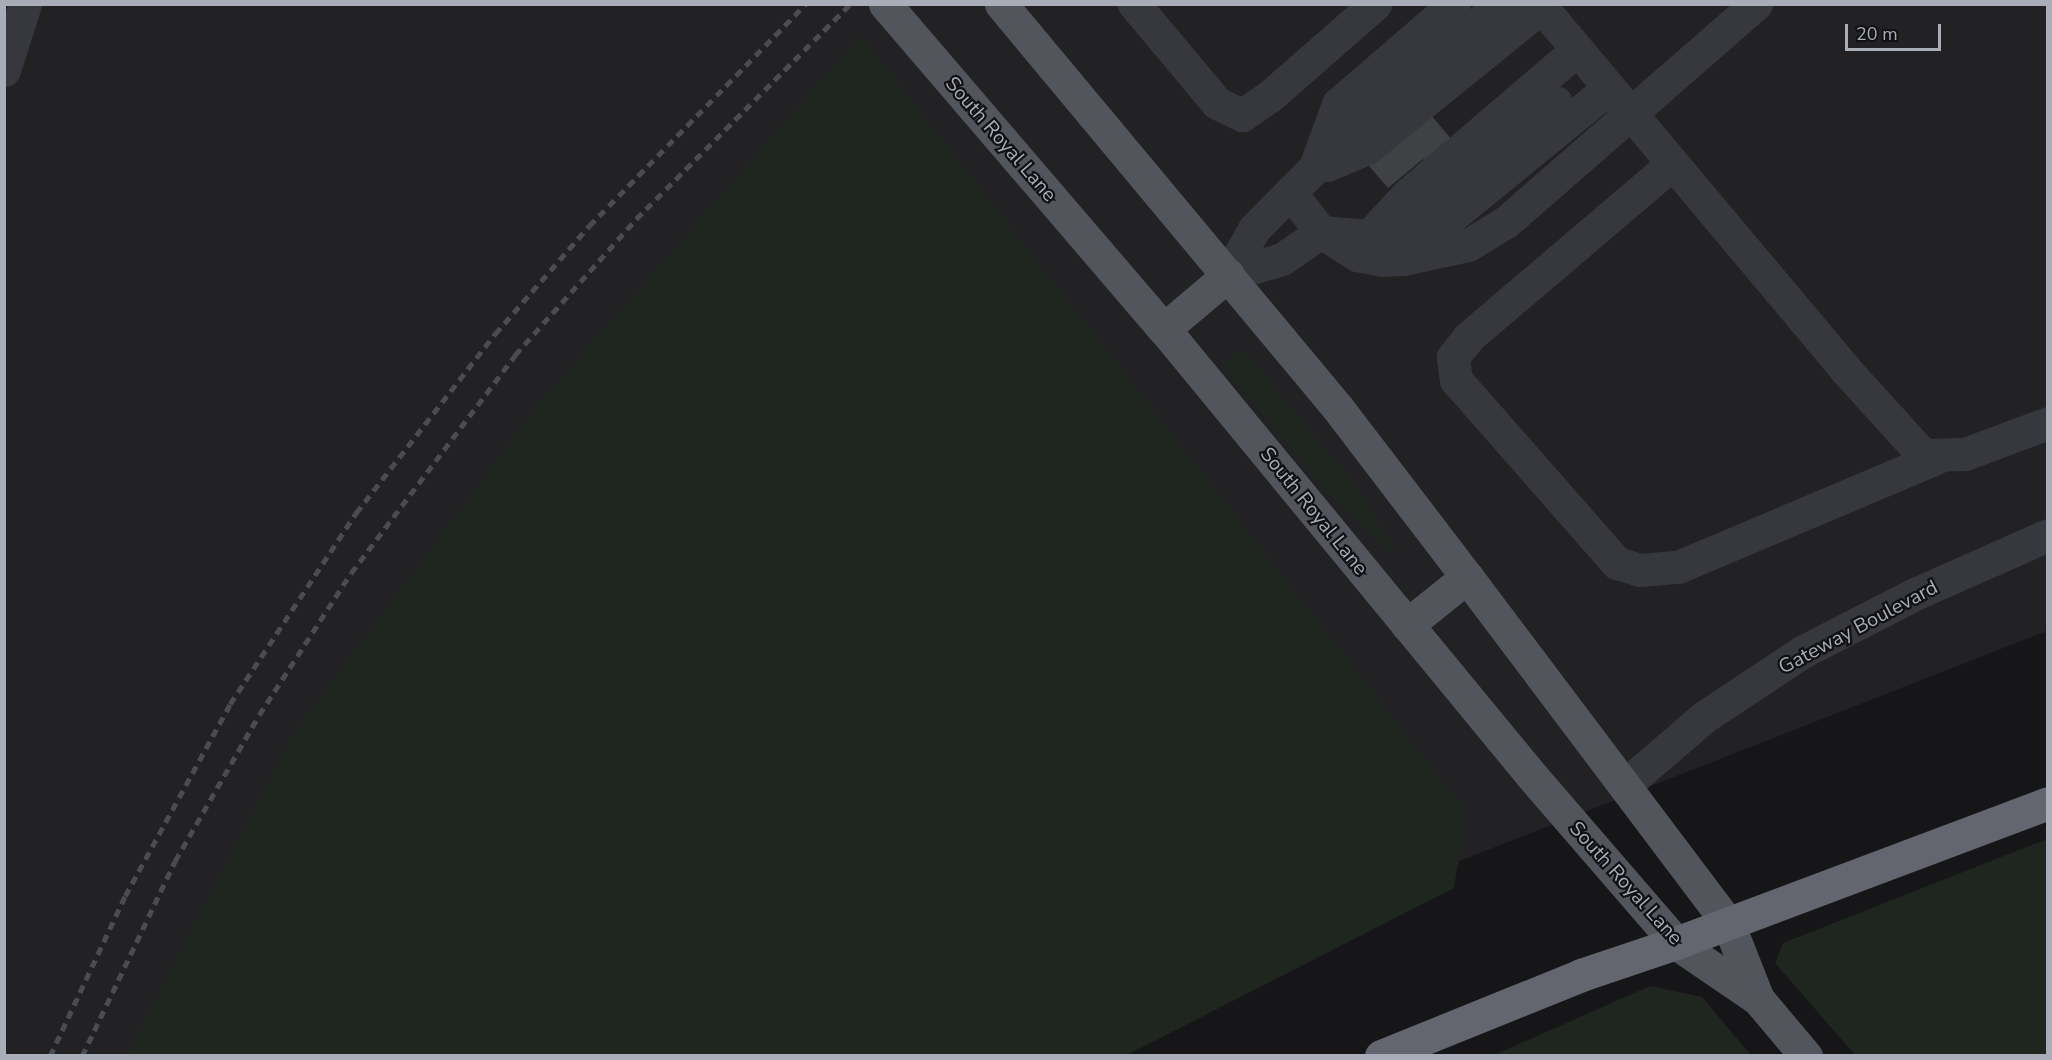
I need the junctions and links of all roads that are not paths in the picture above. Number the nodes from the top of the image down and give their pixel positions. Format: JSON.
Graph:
{"nodes":[{"id":1,"x":25,"y":4,"type":"edge"},
{"id":2,"x":885,"y":4,"type":"edge"},
{"id":3,"x":1001,"y":4,"type":"edge"},
{"id":4,"x":1134,"y":4,"type":"edge"},
{"id":5,"x":1375,"y":4,"type":"edge"},
{"id":6,"x":1454,"y":4,"type":"edge"},
{"id":7,"x":1501,"y":4,"type":"edge"},
{"id":8,"x":1756,"y":4,"type":"edge"},
{"id":9,"x":1540,"y":6,"type":"edge"},
{"id":10,"x":4,"y":70,"type":"edge"},
{"id":11,"x":1593,"y":70,"type":"junction"},
{"id":12,"x":1629,"y":113,"type":"junction"},
{"id":13,"x":1672,"y":164,"type":"junction"},
{"id":14,"x":1314,"y":170,"type":"junction"},
{"id":15,"x":1290,"y":192,"type":"junction"},
{"id":16,"x":1322,"y":232,"type":"junction"},
{"id":17,"x":1369,"y":236,"type":"junction"},
{"id":18,"x":1228,"y":275,"type":"junction"},
{"id":19,"x":1164,"y":329,"type":"junction"},
{"id":20,"x":2048,"y":423,"type":"edge"},
{"id":21,"x":1936,"y":458,"type":"junction"},
{"id":22,"x":2048,"y":535,"type":"edge"},
{"id":23,"x":1467,"y":577,"type":"junction"},
{"id":24,"x":1407,"y":625,"type":"junction"},
{"id":25,"x":1625,"y":785,"type":"junction"},
{"id":26,"x":2048,"y":803,"type":"edge"},
{"id":27,"x":1728,"y":923,"type":"junction"},
{"id":28,"x":1676,"y":943,"type":"junction"},
{"id":29,"x":1758,"y":999,"type":"junction"},
{"id":30,"x":1381,"y":1056,"type":"edge"},
{"id":31,"x":1806,"y":1056,"type":"edge"}],
"edges":[{"from":1,"to":10,"type":"street"},
{"from":2,"to":19,"type":"main road","name":"South Royal Lane"},
{"from":3,"to":18,"type":"main road","name":"South Royal Lane"},
{"from":4,"to":5,"type":"street"},
{"from":6,"to":14,"type":"street"},
{"from":7,"to":14,"type":"street"},
{"from":8,"to":12,"type":"street"},
{"from":9,"to":11,"type":"street"},
{"from":9,"to":14,"type":"street"},
{"from":11,"to":12,"type":"street"},
{"from":11,"to":17,"type":"street"},
{"from":11,"to":17,"type":"street"},
{"from":12,"to":13,"type":"street"},
{"from":12,"to":16,"type":"street"},
{"from":13,"to":21,"type":"street"},
{"from":13,"to":21,"type":"street"},
{"from":14,"to":15,"type":"street"},
{"from":15,"to":16,"type":"street"},
{"from":15,"to":18,"type":"street"},
{"from":16,"to":17,"type":"street"},
{"from":16,"to":18,"type":"street"},
{"from":18,"to":19,"type":"main road"},
{"from":18,"to":23,"type":"main road","name":"South Royal Lane"},
{"from":19,"to":24,"type":"main road","name":"South Royal Lane"},
{"from":20,"to":21,"type":"street"},
{"from":22,"to":25,"type":"street","name":"Gateway Boulevard"},
{"from":23,"to":24,"type":"main road"},
{"from":23,"to":25,"type":"main road","name":"South Royal Lane"},
{"from":24,"to":28,"type":"main road","name":"South Royal Lane"},
{"from":25,"to":27,"type":"main road","name":"South Royal Lane"},
{"from":26,"to":27,"type":"highway"},
{"from":27,"to":28,"type":"highway"},
{"from":27,"to":29,"type":"main road","name":"South Royal Lane"},
{"from":28,"to":29,"type":"main road","name":"South Royal Lane"},
{"from":28,"to":30,"type":"highway"},
{"from":29,"to":31,"type":"main road","name":"South Royal Lane"}]}
